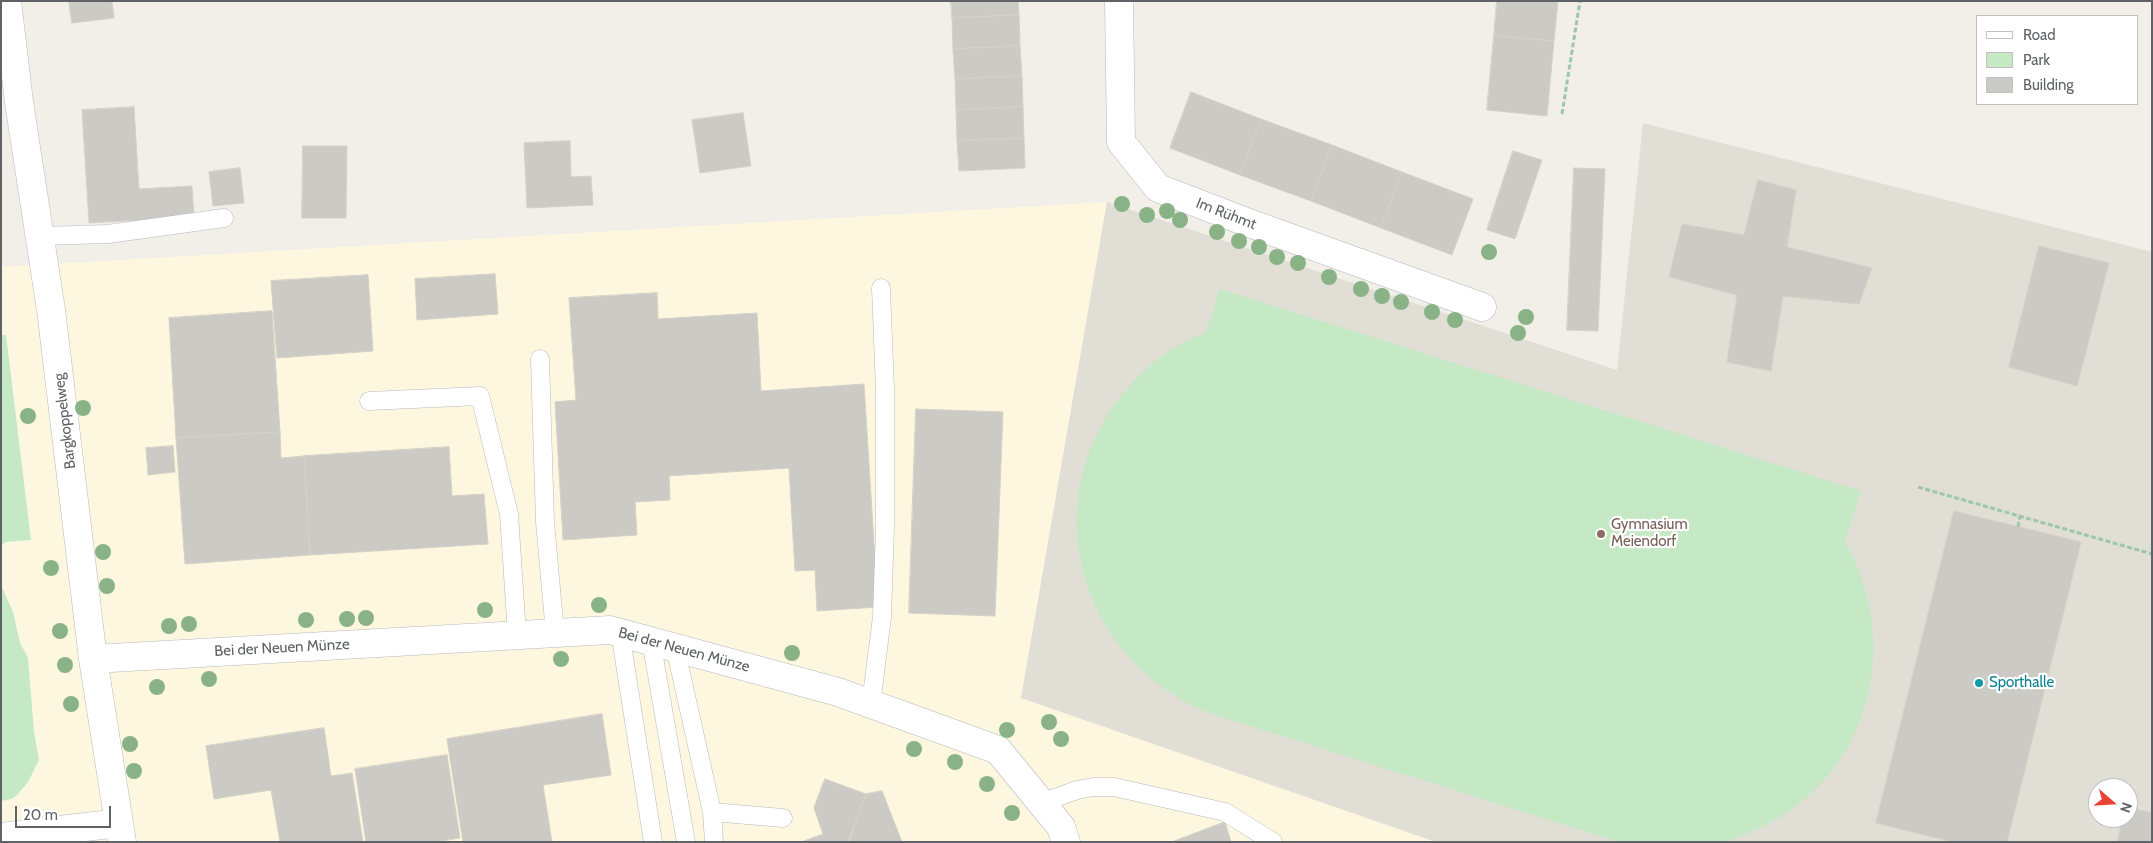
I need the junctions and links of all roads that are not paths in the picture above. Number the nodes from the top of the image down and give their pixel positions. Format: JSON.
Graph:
{"nodes":[{"id":1,"x":7,"y":1,"type":"edge"},
{"id":2,"x":1119,"y":1,"type":"edge"},
{"id":3,"x":224,"y":218,"type":"dead end"},
{"id":4,"x":41,"y":236,"type":"junction"},
{"id":5,"x":881,"y":288,"type":"dead end"},
{"id":6,"x":1482,"y":307,"type":"dead end"},
{"id":7,"x":540,"y":359,"type":"dead end"},
{"id":8,"x":369,"y":401,"type":"dead end"},
{"id":9,"x":620,"y":632,"type":"junction"},
{"id":10,"x":555,"y":633,"type":"junction"},
{"id":11,"x":517,"y":635,"type":"junction"},
{"id":12,"x":663,"y":644,"type":"junction"},
{"id":13,"x":93,"y":659,"type":"junction"},
{"id":14,"x":871,"y":704,"type":"junction"},
{"id":15,"x":1042,"y":803,"type":"junction"},
{"id":16,"x":712,"y":812,"type":"junction"},
{"id":17,"x":783,"y":818,"type":"dead end"},
{"id":18,"x":120,"y":832,"type":"edge"},
{"id":19,"x":1,"y":837,"type":"edge"},
{"id":20,"x":653,"y":842,"type":"edge"},
{"id":21,"x":686,"y":842,"type":"edge"},
{"id":22,"x":714,"y":842,"type":"edge"},
{"id":23,"x":1066,"y":842,"type":"edge"},
{"id":24,"x":1273,"y":842,"type":"edge"}],
"edges":[{"from":1,"to":4,"type":"street","name":"Bargkoppelweg"},
{"from":2,"to":6,"type":"street","name":"Im Rühmt"},
{"from":3,"to":4,"type":"lane"},
{"from":4,"to":13,"type":"street","name":"Bargkoppelweg"},
{"from":5,"to":14,"type":"lane"},
{"from":7,"to":10,"type":"lane"},
{"from":8,"to":11,"type":"lane"},
{"from":9,"to":10,"type":"street","name":"Bei der Neuen Münze"},
{"from":9,"to":12,"type":"street","name":"Bei der Neuen Münze"},
{"from":9,"to":20,"type":"lane"},
{"from":10,"to":11,"type":"street","name":"Bei der Neuen Münze"},
{"from":11,"to":13,"type":"street","name":"Bei der Neuen Münze"},
{"from":12,"to":14,"type":"street","name":"Bei der Neuen Münze"},
{"from":12,"to":16,"type":"lane"},
{"from":12,"to":21,"type":"lane"},
{"from":13,"to":18,"type":"street","name":"Bargkoppelweg"},
{"from":14,"to":15,"type":"street","name":"Bei der Neuen Münze"},
{"from":15,"to":23,"type":"street","name":"Bei der Neuen Münze"},
{"from":15,"to":24,"type":"lane"},
{"from":16,"to":17,"type":"lane"},
{"from":16,"to":22,"type":"lane"},
{"from":18,"to":19,"type":"street"}]}
